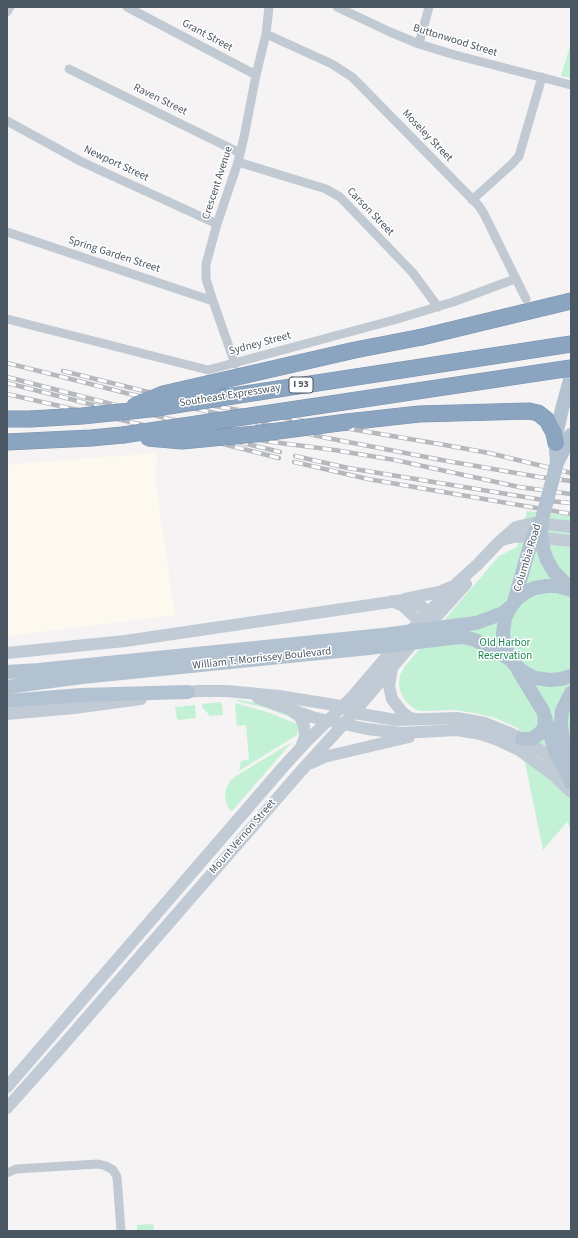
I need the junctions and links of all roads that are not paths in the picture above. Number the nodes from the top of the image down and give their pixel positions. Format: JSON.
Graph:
{"nodes":[{"id":1,"x":10,"y":7,"type":"edge"},
{"id":2,"x":127,"y":7,"type":"edge"},
{"id":3,"x":270,"y":7,"type":"edge"},
{"id":4,"x":337,"y":7,"type":"edge"},
{"id":5,"x":429,"y":7,"type":"edge"},
{"id":6,"x":7,"y":12,"type":"edge"},
{"id":7,"x":266,"y":34,"type":"junction"},
{"id":8,"x":419,"y":44,"type":"junction"},
{"id":9,"x":69,"y":69,"type":"dead end"},
{"id":10,"x":256,"y":75,"type":"junction"},
{"id":11,"x":542,"y":78,"type":"junction"},
{"id":12,"x":571,"y":85,"type":"edge"},
{"id":13,"x":7,"y":121,"type":"edge"},
{"id":14,"x":239,"y":157,"type":"junction"},
{"id":15,"x":472,"y":200,"type":"junction"},
{"id":16,"x":217,"y":224,"type":"junction"},
{"id":17,"x":7,"y":232,"type":"edge"},
{"id":18,"x":515,"y":279,"type":"junction"},
{"id":19,"x":526,"y":299,"type":"dead end"},
{"id":20,"x":213,"y":301,"type":"junction"},
{"id":21,"x":571,"y":302,"type":"edge"},
{"id":22,"x":438,"y":307,"type":"junction"},
{"id":23,"x":7,"y":319,"type":"edge"},
{"id":24,"x":571,"y":344,"type":"edge"},
{"id":25,"x":235,"y":364,"type":"junction"},
{"id":26,"x":571,"y":368,"type":"edge"},
{"id":27,"x":571,"y":376,"type":"edge"},
{"id":28,"x":116,"y":413,"type":"junction"},
{"id":29,"x":7,"y":419,"type":"edge"},
{"id":30,"x":123,"y":435,"type":"junction"},
{"id":31,"x":571,"y":435,"type":"edge"},
{"id":32,"x":7,"y":442,"type":"edge"},
{"id":33,"x":556,"y":443,"type":"junction"},
{"id":34,"x":557,"y":463,"type":"junction"},
{"id":35,"x":542,"y":514,"type":"junction"},
{"id":36,"x":571,"y":527,"type":"edge"},
{"id":37,"x":499,"y":542,"type":"junction"},
{"id":38,"x":571,"y":542,"type":"edge"},
{"id":39,"x":477,"y":566,"type":"junction"},
{"id":40,"x":456,"y":584,"type":"junction"},
{"id":41,"x":571,"y":590,"type":"edge"},
{"id":42,"x":392,"y":601,"type":"junction"},
{"id":43,"x":513,"y":604,"type":"junction"},
{"id":44,"x":432,"y":615,"type":"junction"},
{"id":45,"x":423,"y":624,"type":"junction"},
{"id":46,"x":7,"y":653,"type":"edge"},
{"id":47,"x":513,"y":662,"type":"junction"},
{"id":48,"x":392,"y":668,"type":"junction"},
{"id":49,"x":7,"y":669,"type":"edge"},
{"id":50,"x":39,"y":670,"type":"junction"},
{"id":51,"x":7,"y":672,"type":"edge"},
{"id":52,"x":571,"y":676,"type":"edge"},
{"id":53,"x":7,"y":688,"type":"edge"},
{"id":54,"x":188,"y":692,"type":"junction"},
{"id":55,"x":242,"y":693,"type":"junction"},
{"id":56,"x":571,"y":693,"type":"edge"},
{"id":57,"x":7,"y":701,"type":"edge"},
{"id":58,"x":363,"y":702,"type":"junction"},
{"id":59,"x":343,"y":706,"type":"junction"},
{"id":60,"x":291,"y":710,"type":"junction"},
{"id":61,"x":354,"y":713,"type":"junction"},
{"id":62,"x":7,"y":714,"type":"edge"},
{"id":63,"x":545,"y":715,"type":"junction"},
{"id":64,"x":419,"y":720,"type":"junction"},
{"id":65,"x":328,"y":721,"type":"junction"},
{"id":66,"x":343,"y":724,"type":"junction"},
{"id":67,"x":442,"y":730,"type":"junction"},
{"id":68,"x":522,"y":739,"type":"junction"},
{"id":69,"x":300,"y":748,"type":"junction"},
{"id":70,"x":301,"y":771,"type":"junction"},
{"id":71,"x":569,"y":778,"type":"edge"},
{"id":72,"x":571,"y":792,"type":"edge"},
{"id":73,"x":7,"y":1087,"type":"edge"},
{"id":74,"x":7,"y":1108,"type":"edge"},
{"id":75,"x":7,"y":1173,"type":"edge"},
{"id":76,"x":121,"y":1231,"type":"edge"}],
"edges":[{"from":1,"to":6,"type":"street"},
{"from":2,"to":10,"type":"street","name":"Grant Street"},
{"from":3,"to":7,"type":"street","name":"Crescent Avenue"},
{"from":4,"to":8,"type":"street","name":"Buttonwood Street"},
{"from":5,"to":8,"type":"street"},
{"from":7,"to":10,"type":"street","name":"Crescent Avenue"},
{"from":7,"to":15,"type":"street","name":"Moseley Street"},
{"from":8,"to":11,"type":"street","name":"Buttonwood Street"},
{"from":9,"to":14,"type":"street","name":"Raven Street"},
{"from":10,"to":14,"type":"street","name":"Crescent Avenue"},
{"from":11,"to":12,"type":"street","name":"Buttonwood Street"},
{"from":11,"to":15,"type":"street"},
{"from":13,"to":16,"type":"street","name":"Newport Street"},
{"from":14,"to":16,"type":"street","name":"Crescent Avenue"},
{"from":14,"to":22,"type":"street","name":"Carson Street"},
{"from":15,"to":18,"type":"street","name":"Moseley Street"},
{"from":16,"to":20,"type":"street","name":"Crescent Avenue"},
{"from":17,"to":20,"type":"street","name":"Spring Garden Street"},
{"from":18,"to":19,"type":"street","name":"Moseley Street"},
{"from":18,"to":22,"type":"street","name":"Sydney Street"},
{"from":20,"to":25,"type":"street","name":"Crescent Avenue"},
{"from":21,"to":28,"type":"highway","bridge":true},
{"from":22,"to":25,"type":"street","name":"Sydney Street"},
{"from":23,"to":25,"type":"street","name":"Sydney Street"},
{"from":24,"to":28,"type":"highway","name":"Southeast Expressway","number":"I 93","bridge":true},
{"from":26,"to":30,"type":"highway","name":"Southeast Expressway","number":"I 93","bridge":true},
{"from":27,"to":33,"type":"main road","name":"Columbia Road"},
{"from":28,"to":29,"type":"highway","name":"Southeast Expressway","number":"I 93","bridge":true},
{"from":30,"to":32,"type":"highway","name":"Southeast Expressway","number":"I 93"},
{"from":30,"to":33,"type":"highway","bridge":true},
{"from":31,"to":34,"type":"main road","name":"Columbia Road"},
{"from":33,"to":34,"type":"main road","name":"Columbia Road"},
{"from":34,"to":35,"type":"main road","name":"Columbia Road","bridge":true},
{"from":35,"to":41,"type":"main road","name":"Columbia Road","bridge":true},
{"from":35,"to":43,"type":"main road","name":"Columbia Road","bridge":true},
{"from":36,"to":37,"type":"street","name":"Mount Vernon Street"},
{"from":37,"to":38,"type":"street"},
{"from":37,"to":39,"type":"street","name":"Mount Vernon Street"},
{"from":39,"to":40,"type":"street","name":"Mount Vernon Street"},
{"from":39,"to":44,"type":"street","name":"Mount Vernon Street"},
{"from":40,"to":42,"type":"street"},
{"from":40,"to":44,"type":"street","name":"Mount Vernon Street"},
{"from":41,"to":43,"type":"main road","name":"William T. Morrissey Boulevard"},
{"from":42,"to":44,"type":"street"},
{"from":42,"to":45,"type":"street"},
{"from":42,"to":46,"type":"street"},
{"from":43,"to":47,"type":"main road","name":"Columbia Road"},
{"from":43,"to":50,"type":"main road","name":"William T. Morrissey Boulevard","bridge":true},
{"from":44,"to":45,"type":"street","name":"Mount Vernon Street"},
{"from":45,"to":48,"type":"street","name":"Mount Vernon Street"},
{"from":45,"to":59,"type":"street","name":"Mount Vernon Street"},
{"from":47,"to":52,"type":"main road","name":"William T. Morrissey Boulevard"},
{"from":47,"to":53,"type":"main road","name":"William T. Morrissey Boulevard","bridge":true},
{"from":47,"to":63,"type":"main road","name":"Columbia Road"},
{"from":48,"to":58,"type":"street","name":"Mount Vernon Street"},
{"from":48,"to":64,"type":"street"},
{"from":49,"to":50,"type":"main road"},
{"from":50,"to":51,"type":"main road","name":"William T. Morrissey Boulevard"},
{"from":54,"to":55,"type":"street"},
{"from":54,"to":57,"type":"main road"},
{"from":54,"to":62,"type":"street"},
{"from":55,"to":59,"type":"street"},
{"from":55,"to":60,"type":"street"},
{"from":56,"to":71,"type":"main road"},
{"from":58,"to":59,"type":"street"},
{"from":58,"to":61,"type":"street","name":"Mount Vernon Street"},
{"from":59,"to":65,"type":"street","name":"Mount Vernon Street"},
{"from":60,"to":65,"type":"street"},
{"from":60,"to":69,"type":"street"},
{"from":61,"to":64,"type":"street"},
{"from":61,"to":65,"type":"street"},
{"from":61,"to":66,"type":"street","name":"Mount Vernon Street"},
{"from":63,"to":68,"type":"main road"},
{"from":63,"to":71,"type":"main road","name":"Columbia Road"},
{"from":64,"to":68,"type":"street"},
{"from":65,"to":66,"type":"street"},
{"from":65,"to":69,"type":"street","name":"Mount Vernon Street"},
{"from":66,"to":67,"type":"street"},
{"from":66,"to":70,"type":"street","name":"Mount Vernon Street"},
{"from":67,"to":70,"type":"street"},
{"from":67,"to":72,"type":"street"},
{"from":68,"to":71,"type":"street"},
{"from":69,"to":73,"type":"street","name":"Mount Vernon Street"},
{"from":70,"to":74,"type":"street","name":"Mount Vernon Street"},
{"from":75,"to":76,"type":"street"}]}
